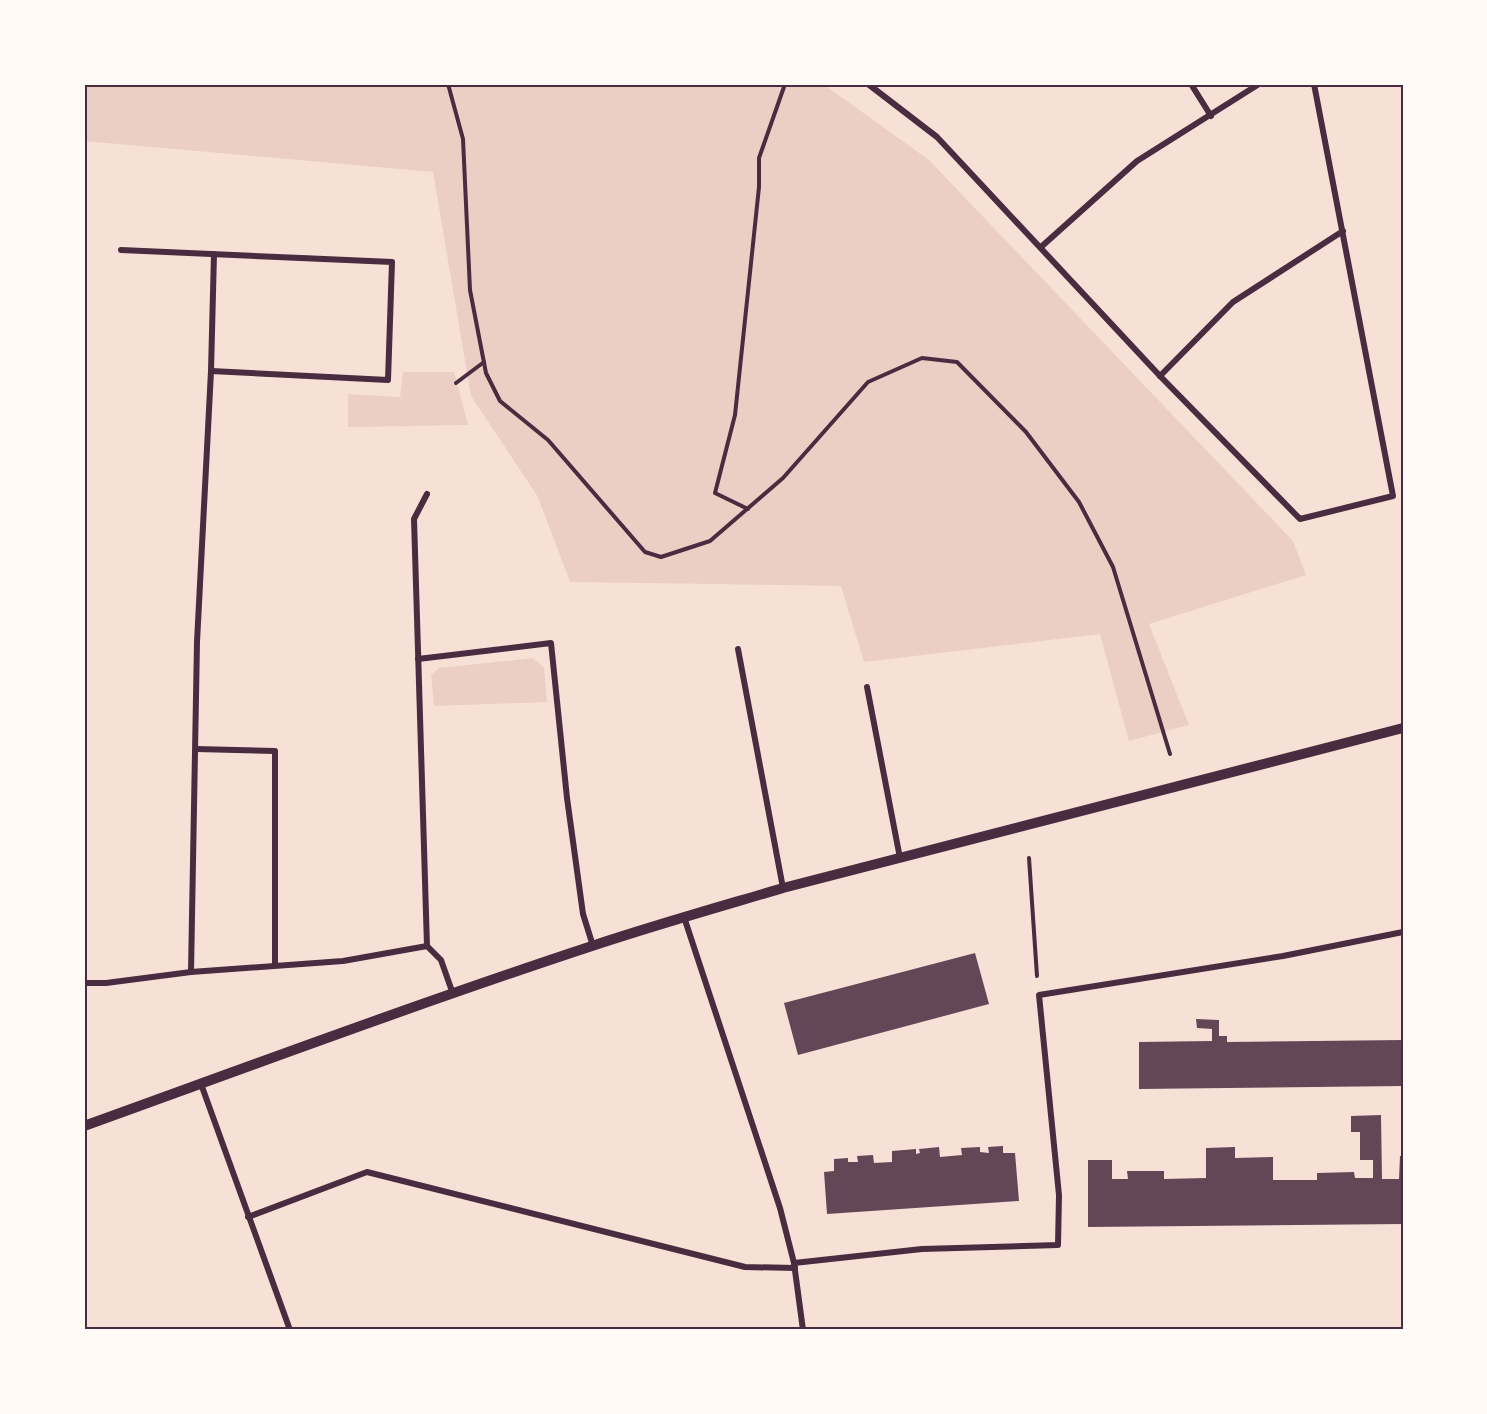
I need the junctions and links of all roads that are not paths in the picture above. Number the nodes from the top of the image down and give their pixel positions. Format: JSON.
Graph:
{"nodes":[{"id":1,"x":868,"y":84,"type":"edge"},
{"id":2,"x":1191,"y":84,"type":"edge"},
{"id":3,"x":1259,"y":84,"type":"edge"},
{"id":4,"x":1314,"y":84,"type":"edge"},
{"id":5,"x":1210,"y":116,"type":"junction"},
{"id":6,"x":1343,"y":231,"type":"junction"},
{"id":7,"x":1041,"y":247,"type":"junction"},
{"id":8,"x":121,"y":250,"type":"dead end"},
{"id":9,"x":214,"y":254,"type":"junction"},
{"id":10,"x":211,"y":371,"type":"junction"},
{"id":11,"x":1160,"y":376,"type":"junction"},
{"id":12,"x":427,"y":494,"type":"dead end"},
{"id":13,"x":738,"y":649,"type":"dead end"},
{"id":14,"x":418,"y":660,"type":"junction"},
{"id":15,"x":867,"y":687,"type":"dead end"},
{"id":16,"x":1403,"y":728,"type":"edge"},
{"id":17,"x":196,"y":749,"type":"junction"},
{"id":18,"x":900,"y":858,"type":"junction"},
{"id":19,"x":783,"y":888,"type":"junction"},
{"id":20,"x":684,"y":917,"type":"junction"},
{"id":21,"x":1403,"y":932,"type":"edge"},
{"id":22,"x":427,"y":945,"type":"junction"},
{"id":23,"x":593,"y":945,"type":"junction"},
{"id":24,"x":275,"y":965,"type":"junction"},
{"id":25,"x":191,"y":972,"type":"junction"},
{"id":26,"x":84,"y":983,"type":"edge"},
{"id":27,"x":453,"y":994,"type":"junction"},
{"id":28,"x":201,"y":1084,"type":"junction"},
{"id":29,"x":84,"y":1126,"type":"edge"},
{"id":30,"x":249,"y":1217,"type":"junction"},
{"id":31,"x":795,"y":1266,"type":"junction"},
{"id":32,"x":290,"y":1330,"type":"edge"},
{"id":33,"x":803,"y":1330,"type":"edge"}],
"edges":[{"from":1,"to":7,"type":"street"},
{"from":2,"to":5,"type":"street"},
{"from":3,"to":5,"type":"street"},
{"from":4,"to":6,"type":"street"},
{"from":5,"to":7,"type":"street"},
{"from":6,"to":11,"type":"street"},
{"from":6,"to":11,"type":"street"},
{"from":7,"to":11,"type":"street"},
{"from":8,"to":9,"type":"street"},
{"from":9,"to":10,"type":"street"},
{"from":9,"to":10,"type":"street"},
{"from":10,"to":17,"type":"street"},
{"from":12,"to":14,"type":"street"},
{"from":13,"to":19,"type":"street"},
{"from":14,"to":22,"type":"street"},
{"from":14,"to":23,"type":"street"},
{"from":15,"to":18,"type":"street"},
{"from":16,"to":18,"type":"street"},
{"from":17,"to":24,"type":"street"},
{"from":17,"to":25,"type":"street"},
{"from":18,"to":19,"type":"street"},
{"from":19,"to":20,"type":"street"},
{"from":20,"to":23,"type":"street"},
{"from":20,"to":31,"type":"street"},
{"from":21,"to":31,"type":"street"},
{"from":22,"to":24,"type":"street"},
{"from":22,"to":27,"type":"street"},
{"from":23,"to":27,"type":"street"},
{"from":24,"to":25,"type":"street"},
{"from":25,"to":26,"type":"street"},
{"from":27,"to":28,"type":"street"},
{"from":28,"to":29,"type":"street"},
{"from":28,"to":30,"type":"street"},
{"from":30,"to":31,"type":"street"},
{"from":30,"to":32,"type":"street"},
{"from":31,"to":33,"type":"street"}]}
